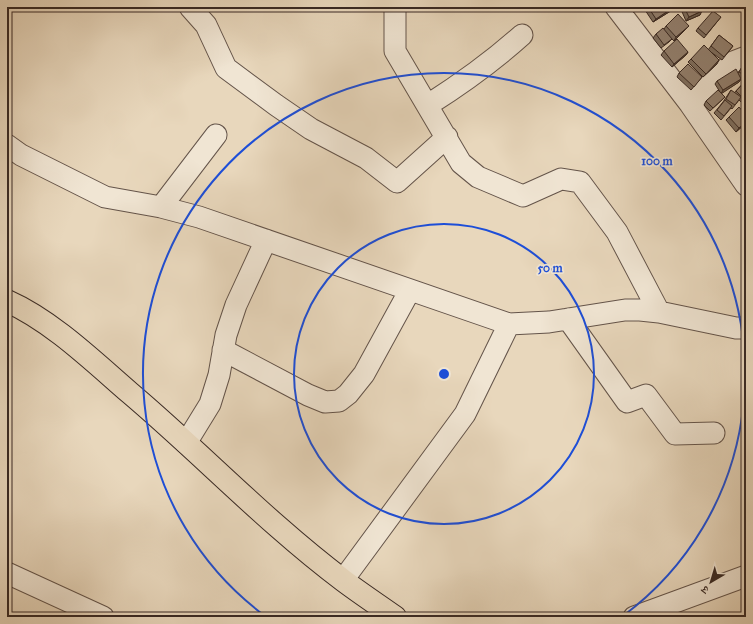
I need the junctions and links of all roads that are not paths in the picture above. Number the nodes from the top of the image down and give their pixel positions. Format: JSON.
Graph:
{"nodes":[{"id":1,"x":190,"y":7,"type":"edge"},
{"id":2,"x":395,"y":7,"type":"edge"},
{"id":3,"x":616,"y":7,"type":"edge"},
{"id":4,"x":522,"y":35,"type":"dead end"},
{"id":5,"x":746,"y":57,"type":"edge"},
{"id":6,"x":690,"y":104,"type":"junction"},
{"id":7,"x":428,"y":105,"type":"junction"},
{"id":8,"x":216,"y":135,"type":"dead end"},
{"id":9,"x":446,"y":137,"type":"junction"},
{"id":10,"x":7,"y":146,"type":"edge"},
{"id":11,"x":746,"y":185,"type":"edge"},
{"id":12,"x":161,"y":206,"type":"junction"},
{"id":13,"x":266,"y":240,"type":"junction"},
{"id":14,"x":410,"y":290,"type":"junction"},
{"id":15,"x":7,"y":301,"type":"edge"},
{"id":16,"x":658,"y":312,"type":"junction"},
{"id":17,"x":568,"y":319,"type":"junction"},
{"id":18,"x":509,"y":324,"type":"junction"},
{"id":19,"x":746,"y":328,"type":"edge"},
{"id":20,"x":223,"y":350,"type":"junction"},
{"id":21,"x":714,"y":433,"type":"dead end"},
{"id":22,"x":186,"y":443,"type":"junction"},
{"id":23,"x":7,"y":573,"type":"edge"},
{"id":24,"x":746,"y":576,"type":"edge"},
{"id":25,"x":343,"y":580,"type":"junction"},
{"id":26,"x":103,"y":617,"type":"edge"},
{"id":27,"x":396,"y":617,"type":"edge"},
{"id":28,"x":634,"y":617,"type":"edge"}],
"edges":[{"from":1,"to":9,"type":"street"},
{"from":2,"to":7,"type":"street"},
{"from":3,"to":6,"type":"street"},
{"from":4,"to":7,"type":"street"},
{"from":5,"to":6,"type":"street"},
{"from":6,"to":11,"type":"street"},
{"from":7,"to":9,"type":"street"},
{"from":8,"to":12,"type":"street"},
{"from":9,"to":16,"type":"street"},
{"from":10,"to":12,"type":"street"},
{"from":12,"to":13,"type":"street"},
{"from":13,"to":14,"type":"street"},
{"from":13,"to":20,"type":"street"},
{"from":14,"to":18,"type":"street"},
{"from":14,"to":20,"type":"street"},
{"from":15,"to":22,"type":"main road"},
{"from":16,"to":17,"type":"street"},
{"from":16,"to":19,"type":"street"},
{"from":17,"to":18,"type":"street"},
{"from":17,"to":21,"type":"street"},
{"from":18,"to":25,"type":"street"},
{"from":20,"to":22,"type":"street"},
{"from":22,"to":25,"type":"main road"},
{"from":23,"to":26,"type":"street"},
{"from":24,"to":28,"type":"street"},
{"from":25,"to":27,"type":"main road"}]}
